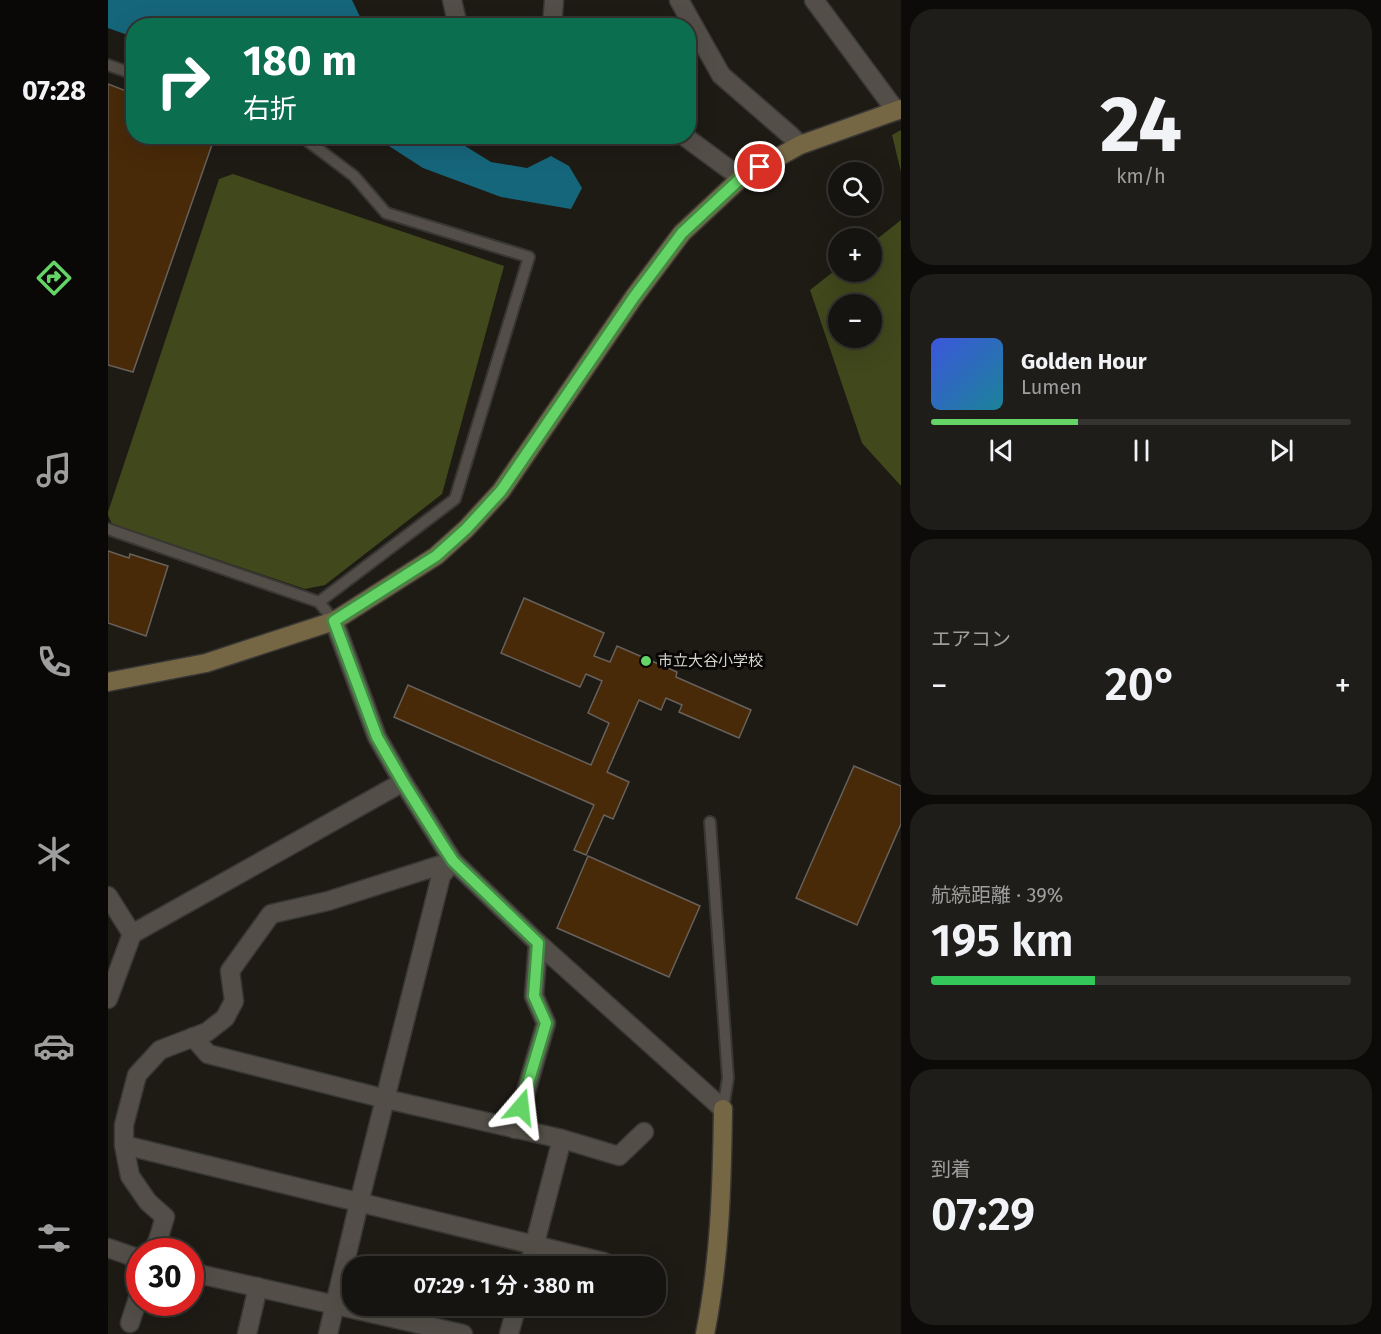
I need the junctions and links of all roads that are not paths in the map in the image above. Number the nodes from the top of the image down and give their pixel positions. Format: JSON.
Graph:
{"nodes":[{"id":1,"x":452,"y":0,"type":"edge"},
{"id":2,"x":554,"y":0,"type":"edge"},
{"id":3,"x":679,"y":0,"type":"edge"},
{"id":4,"x":814,"y":0,"type":"edge"},
{"id":5,"x":456,"y":18,"type":"edge"},
{"id":6,"x":553,"y":18,"type":"edge"},
{"id":7,"x":689,"y":18,"type":"edge"},
{"id":8,"x":696,"y":30,"type":"edge"},
{"id":9,"x":108,"y":65,"type":"edge"},
{"id":10,"x":126,"y":71,"type":"edge"},
{"id":11,"x":899,"y":110,"type":"edge"},
{"id":12,"x":312,"y":144,"type":"edge"},
{"id":13,"x":695,"y":144,"type":"edge"},
{"id":14,"x":800,"y":145,"type":"junction"},
{"id":15,"x":741,"y":178,"type":"junction"},
{"id":16,"x":108,"y":529,"type":"edge"},
{"id":17,"x":319,"y":602,"type":"junction"},
{"id":18,"x":334,"y":621,"type":"junction"},
{"id":19,"x":108,"y":682,"type":"edge"},
{"id":20,"x":403,"y":782,"type":"junction"},
{"id":21,"x":710,"y":822,"type":"dead end"},
{"id":22,"x":453,"y":861,"type":"junction"},
{"id":23,"x":108,"y":896,"type":"edge"},
{"id":24,"x":132,"y":934,"type":"junction"},
{"id":25,"x":538,"y":943,"type":"junction"},
{"id":26,"x":108,"y":999,"type":"edge"},
{"id":27,"x":193,"y":1037,"type":"junction"},
{"id":28,"x":386,"y":1099,"type":"junction"},
{"id":29,"x":723,"y":1109,"type":"junction"},
{"id":30,"x":515,"y":1129,"type":"junction"},
{"id":31,"x":644,"y":1132,"type":"dead end"},
{"id":32,"x":562,"y":1139,"type":"junction"},
{"id":33,"x":124,"y":1145,"type":"junction"},
{"id":34,"x":359,"y":1203,"type":"junction"},
{"id":35,"x":159,"y":1238,"type":"edge"},
{"id":36,"x":535,"y":1245,"type":"junction"},
{"id":37,"x":108,"y":1248,"type":"edge"},
{"id":38,"x":126,"y":1254,"type":"edge"},
{"id":39,"x":532,"y":1256,"type":"edge"},
{"id":40,"x":580,"y":1256,"type":"edge"},
{"id":41,"x":204,"y":1275,"type":"edge"},
{"id":42,"x":258,"y":1287,"type":"junction"},
{"id":43,"x":336,"y":1304,"type":"junction"},
{"id":44,"x":132,"y":1316,"type":"edge"},
{"id":45,"x":515,"y":1316,"type":"edge"},
{"id":46,"x":130,"y":1323,"type":"dead end"},
{"id":47,"x":247,"y":1334,"type":"edge"},
{"id":48,"x":328,"y":1334,"type":"edge"},
{"id":49,"x":463,"y":1334,"type":"edge"},
{"id":50,"x":509,"y":1334,"type":"edge"},
{"id":51,"x":705,"y":1334,"type":"edge"}],
"edges":[{"from":1,"to":5,"type":"street"},
{"from":2,"to":6,"type":"street"},
{"from":3,"to":7,"type":"street"},
{"from":4,"to":11,"type":"street"},
{"from":8,"to":14,"type":"street"},
{"from":9,"to":10,"type":"lane"},
{"from":11,"to":14,"type":"street"},
{"from":12,"to":17,"type":"lane"},
{"from":13,"to":15,"type":"street"},
{"from":14,"to":15,"type":"street"},
{"from":15,"to":18,"type":"street"},
{"from":16,"to":17,"type":"lane"},
{"from":17,"to":18,"type":"lane"},
{"from":18,"to":19,"type":"street"},
{"from":18,"to":20,"type":"street"},
{"from":20,"to":22,"type":"street"},
{"from":20,"to":24,"type":"street"},
{"from":21,"to":29,"type":"lane"},
{"from":22,"to":25,"type":"street"},
{"from":22,"to":27,"type":"street"},
{"from":22,"to":28,"type":"street"},
{"from":23,"to":24,"type":"street"},
{"from":24,"to":26,"type":"street"},
{"from":25,"to":29,"type":"street"},
{"from":25,"to":30,"type":"street"},
{"from":27,"to":28,"type":"street"},
{"from":27,"to":33,"type":"street"},
{"from":28,"to":30,"type":"street"},
{"from":28,"to":34,"type":"street"},
{"from":29,"to":51,"type":"street"},
{"from":30,"to":32,"type":"street"},
{"from":31,"to":32,"type":"street"},
{"from":32,"to":36,"type":"street"},
{"from":33,"to":34,"type":"street"},
{"from":33,"to":35,"type":"street"},
{"from":34,"to":36,"type":"street"},
{"from":34,"to":43,"type":"street"},
{"from":36,"to":39,"type":"street"},
{"from":36,"to":40,"type":"street"},
{"from":37,"to":38,"type":"street"},
{"from":41,"to":42,"type":"street"},
{"from":42,"to":43,"type":"street"},
{"from":42,"to":47,"type":"street"},
{"from":43,"to":48,"type":"street"},
{"from":43,"to":49,"type":"street"},
{"from":44,"to":46,"type":"street"},
{"from":45,"to":50,"type":"street"}]}
